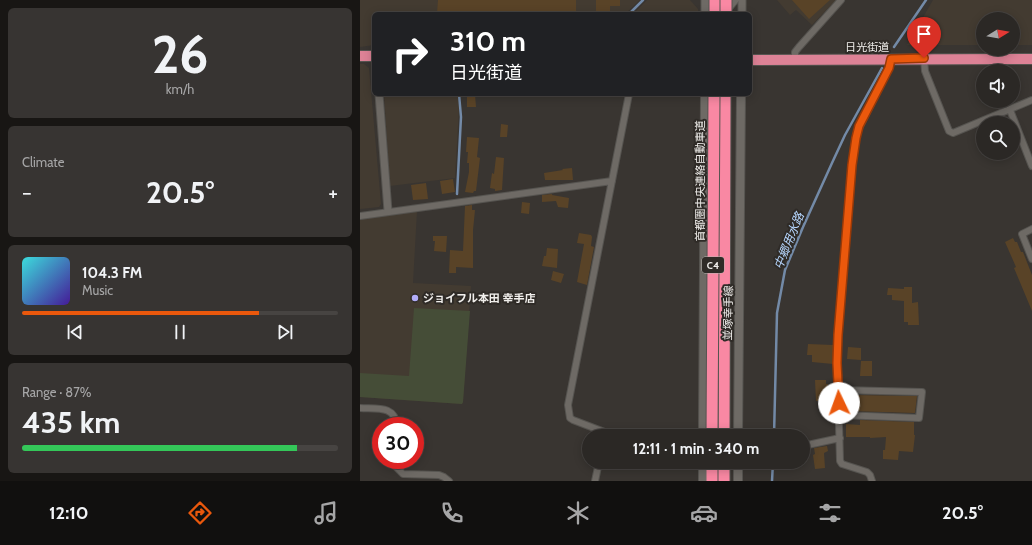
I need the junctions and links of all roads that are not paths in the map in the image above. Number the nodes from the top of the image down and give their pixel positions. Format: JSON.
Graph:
{"nodes":[{"id":1,"x":705,"y":0,"type":"edge"},
{"id":2,"x":715,"y":0,"type":"edge"},
{"id":3,"x":726,"y":0,"type":"edge"},
{"id":4,"x":735,"y":0,"type":"edge"},
{"id":5,"x":742,"y":0,"type":"edge"},
{"id":6,"x":841,"y":0,"type":"edge"},
{"id":7,"x":705,"y":12,"type":"edge"},
{"id":8,"x":715,"y":12,"type":"edge"},
{"id":9,"x":724,"y":12,"type":"edge"},
{"id":10,"x":726,"y":12,"type":"edge"},
{"id":11,"x":742,"y":12,"type":"edge"},
{"id":12,"x":360,"y":56,"type":"edge"},
{"id":13,"x":372,"y":56,"type":"edge"},
{"id":14,"x":924,"y":58,"type":"junction"},
{"id":15,"x":795,"y":59,"type":"junction"},
{"id":16,"x":891,"y":59,"type":"junction"},
{"id":17,"x":1032,"y":59,"type":"edge"},
{"id":18,"x":752,"y":60,"type":"edge"},
{"id":19,"x":379,"y":96,"type":"edge"},
{"id":20,"x":629,"y":96,"type":"edge"},
{"id":21,"x":705,"y":96,"type":"edge"},
{"id":22,"x":714,"y":96,"type":"edge"},
{"id":23,"x":719,"y":96,"type":"edge"},
{"id":24,"x":725,"y":96,"type":"edge"},
{"id":25,"x":741,"y":96,"type":"edge"},
{"id":26,"x":1032,"y":100,"type":"edge"},
{"id":27,"x":1010,"y":110,"type":"junction"},
{"id":28,"x":704,"y":149,"type":"junction"},
{"id":29,"x":1032,"y":166,"type":"edge"},
{"id":30,"x":612,"y":181,"type":"junction"},
{"id":31,"x":388,"y":211,"type":"junction"},
{"id":32,"x":360,"y":216,"type":"edge"},
{"id":33,"x":1032,"y":229,"type":"edge"},
{"id":34,"x":1032,"y":259,"type":"edge"},
{"id":35,"x":839,"y":390,"type":"junction"},
{"id":36,"x":360,"y":408,"type":"edge"},
{"id":37,"x":840,"y":415,"type":"junction"},
{"id":38,"x":395,"y":417,"type":"edge"},
{"id":39,"x":593,"y":429,"type":"edge"},
{"id":40,"x":703,"y":429,"type":"edge"},
{"id":41,"x":712,"y":429,"type":"edge"},
{"id":42,"x":724,"y":429,"type":"edge"},
{"id":43,"x":738,"y":429,"type":"edge"},
{"id":44,"x":840,"y":438,"type":"junction"},
{"id":45,"x":810,"y":444,"type":"edge"},
{"id":46,"x":397,"y":469,"type":"edge"},
{"id":47,"x":598,"y":469,"type":"edge"},
{"id":48,"x":703,"y":469,"type":"edge"},
{"id":49,"x":712,"y":469,"type":"edge"},
{"id":50,"x":724,"y":469,"type":"edge"},
{"id":51,"x":738,"y":469,"type":"edge"},
{"id":52,"x":449,"y":481,"type":"edge"},
{"id":53,"x":595,"y":481,"type":"edge"},
{"id":54,"x":703,"y":481,"type":"edge"},
{"id":55,"x":712,"y":481,"type":"edge"},
{"id":56,"x":724,"y":481,"type":"edge"},
{"id":57,"x":738,"y":481,"type":"edge"},
{"id":58,"x":872,"y":481,"type":"edge"}],
"edges":[{"from":1,"to":7,"type":"street"},
{"from":2,"to":8,"type":"highway"},
{"from":3,"to":9,"type":"highway","bridge":true},
{"from":4,"to":10,"type":"street"},
{"from":5,"to":11,"type":"street"},
{"from":6,"to":15,"type":"street"},
{"from":12,"to":13,"type":"highway"},
{"from":14,"to":16,"type":"highway","name":"日光街道"},
{"from":14,"to":17,"type":"highway","name":"日光街道"},
{"from":14,"to":27,"type":"street"},
{"from":15,"to":16,"type":"highway","name":"日光街道"},
{"from":15,"to":18,"type":"highway","name":"日光街道"},
{"from":16,"to":35,"type":"street"},
{"from":19,"to":31,"type":"street"},
{"from":20,"to":30,"type":"street"},
{"from":21,"to":28,"type":"main road"},
{"from":22,"to":41,"type":"highway","name":"首都圏中央連絡自動車道","number":"C4","bridge":true},
{"from":23,"to":28,"type":"main road"},
{"from":24,"to":42,"type":"highway","number":"C4"},
{"from":25,"to":43,"type":"main road","name":"並塚幸手線"},
{"from":26,"to":27,"type":"street"},
{"from":27,"to":29,"type":"street"},
{"from":28,"to":40,"type":"main road"},
{"from":30,"to":31,"type":"street"},
{"from":30,"to":39,"type":"street"},
{"from":31,"to":32,"type":"street"},
{"from":33,"to":34,"type":"street"},
{"from":35,"to":37,"type":"street"},
{"from":35,"to":37,"type":"street"},
{"from":36,"to":38,"type":"street"},
{"from":37,"to":44,"type":"street"},
{"from":44,"to":45,"type":"street"},
{"from":44,"to":58,"type":"street"},
{"from":46,"to":52,"type":"street"},
{"from":47,"to":53,"type":"street"},
{"from":48,"to":54,"type":"main road"},
{"from":49,"to":55,"type":"highway"},
{"from":50,"to":56,"type":"highway"},
{"from":51,"to":57,"type":"main road"}]}
